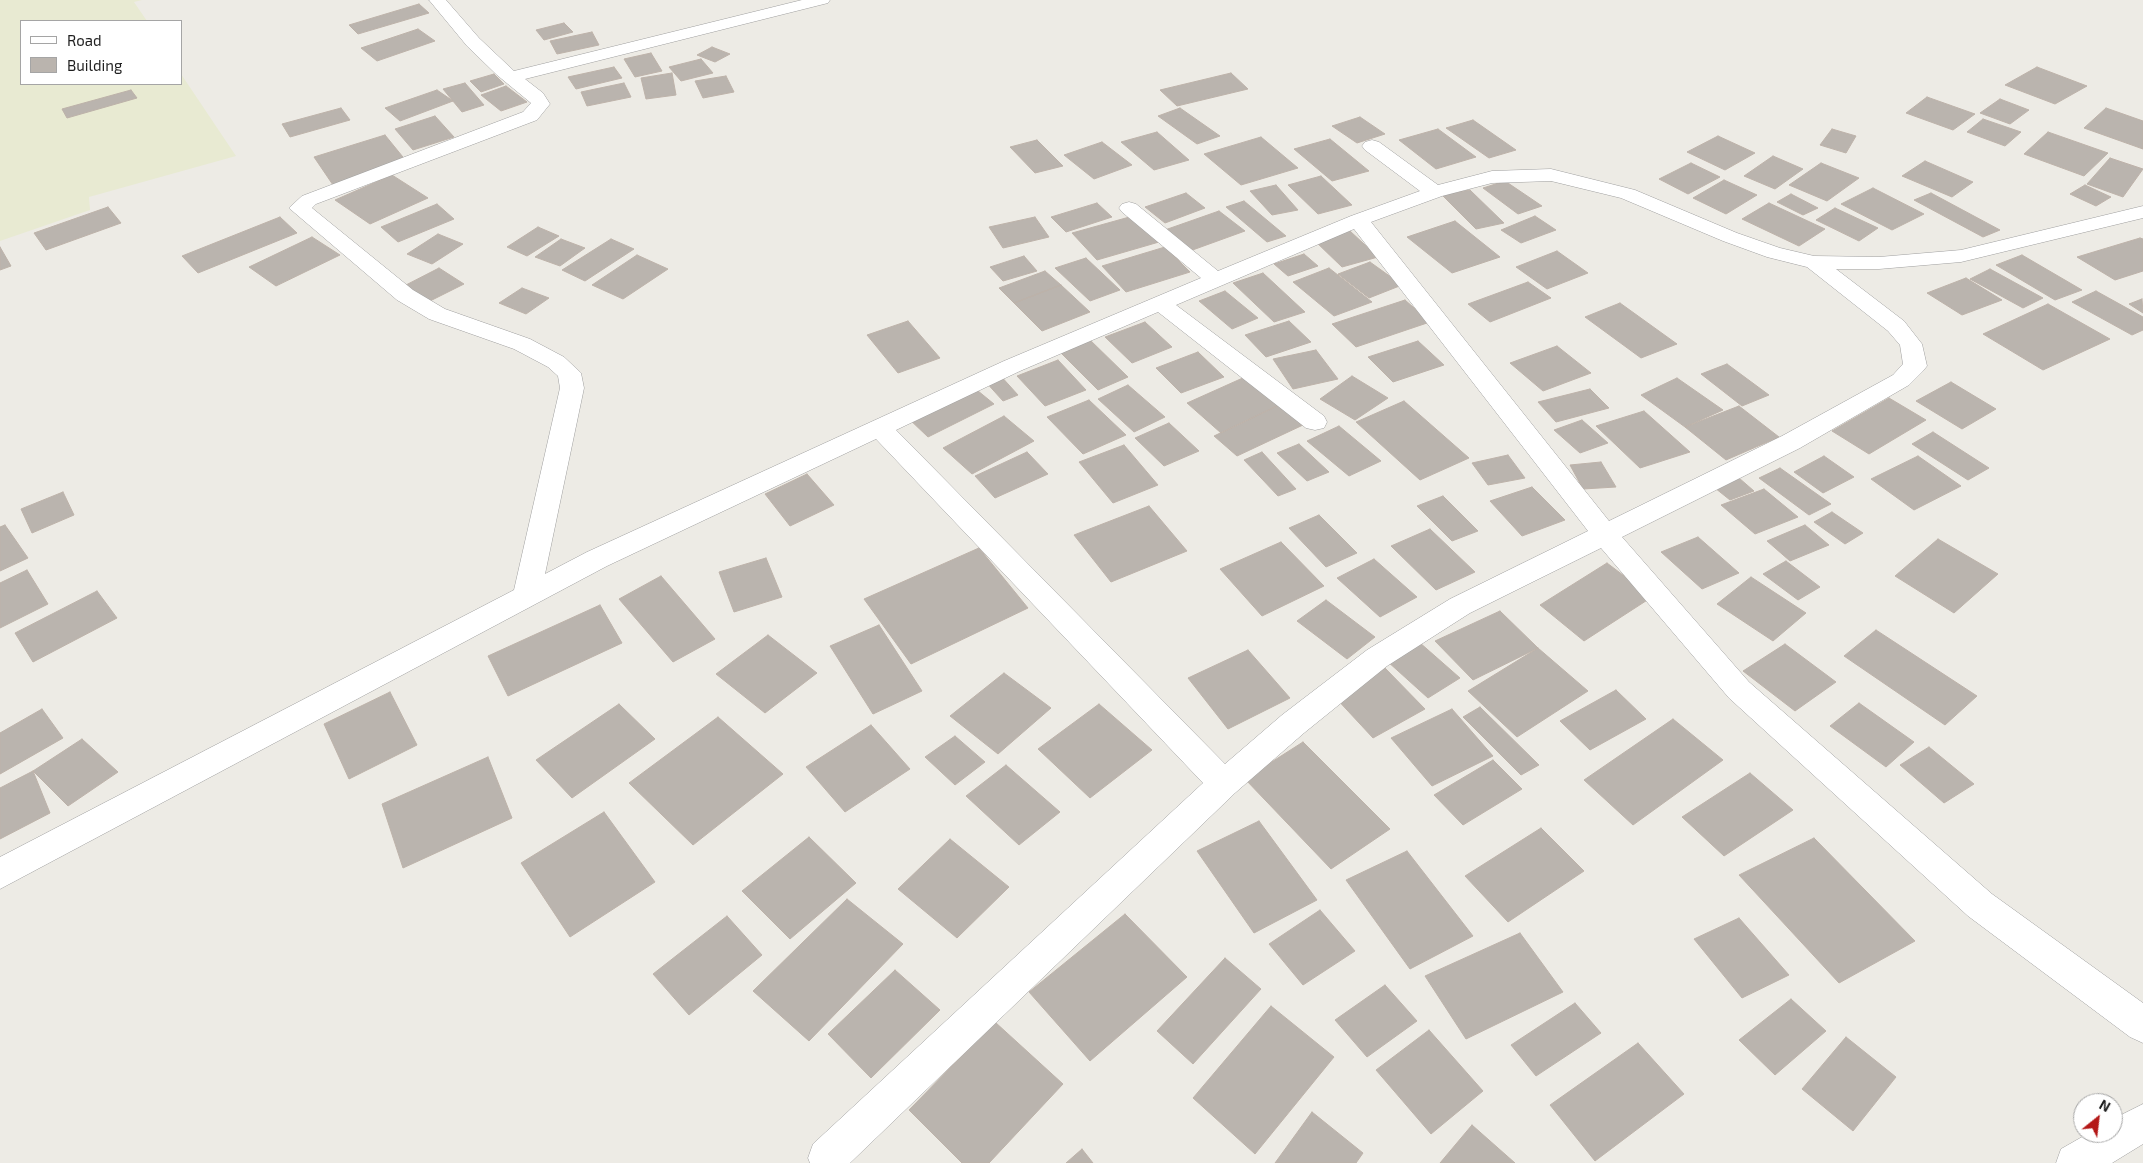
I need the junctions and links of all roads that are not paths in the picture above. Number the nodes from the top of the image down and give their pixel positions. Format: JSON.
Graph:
{"nodes":[{"id":1,"x":437,"y":0,"type":"edge"},
{"id":2,"x":822,"y":0,"type":"edge"},
{"id":3,"x":511,"y":77,"type":"junction"},
{"id":4,"x":1372,"y":146,"type":"dead end"},
{"id":5,"x":1435,"y":192,"type":"junction"},
{"id":6,"x":1129,"y":208,"type":"dead end"},
{"id":7,"x":2143,"y":212,"type":"edge"},
{"id":8,"x":1358,"y":220,"type":"junction"},
{"id":9,"x":1814,"y":262,"type":"junction"},
{"id":10,"x":1215,"y":279,"type":"junction"},
{"id":11,"x":1160,"y":303,"type":"junction"},
{"id":12,"x":1315,"y":422,"type":"dead end"},
{"id":13,"x":880,"y":428,"type":"junction"},
{"id":14,"x":1606,"y":535,"type":"junction"},
{"id":15,"x":526,"y":598,"type":"junction"},
{"id":16,"x":1224,"y":784,"type":"junction"},
{"id":17,"x":0,"y":874,"type":"edge"},
{"id":18,"x":2143,"y":1025,"type":"edge"},
{"id":19,"x":2143,"y":1123,"type":"edge"},
{"id":20,"x":827,"y":1158,"type":"dead end"},
{"id":21,"x":2075,"y":1163,"type":"edge"}],
"edges":[{"from":1,"to":3,"type":"street"},
{"from":2,"to":3,"type":"street"},
{"from":3,"to":15,"type":"street"},
{"from":4,"to":5,"type":"street"},
{"from":5,"to":8,"type":"street"},
{"from":5,"to":9,"type":"street"},
{"from":6,"to":10,"type":"street"},
{"from":7,"to":9,"type":"street"},
{"from":8,"to":10,"type":"street"},
{"from":8,"to":14,"type":"street"},
{"from":9,"to":14,"type":"street"},
{"from":10,"to":11,"type":"street"},
{"from":11,"to":12,"type":"street"},
{"from":11,"to":13,"type":"street"},
{"from":13,"to":15,"type":"street"},
{"from":13,"to":16,"type":"street"},
{"from":14,"to":16,"type":"street"},
{"from":14,"to":18,"type":"street"},
{"from":15,"to":17,"type":"street"},
{"from":16,"to":20,"type":"street"},
{"from":19,"to":21,"type":"street"}]}
